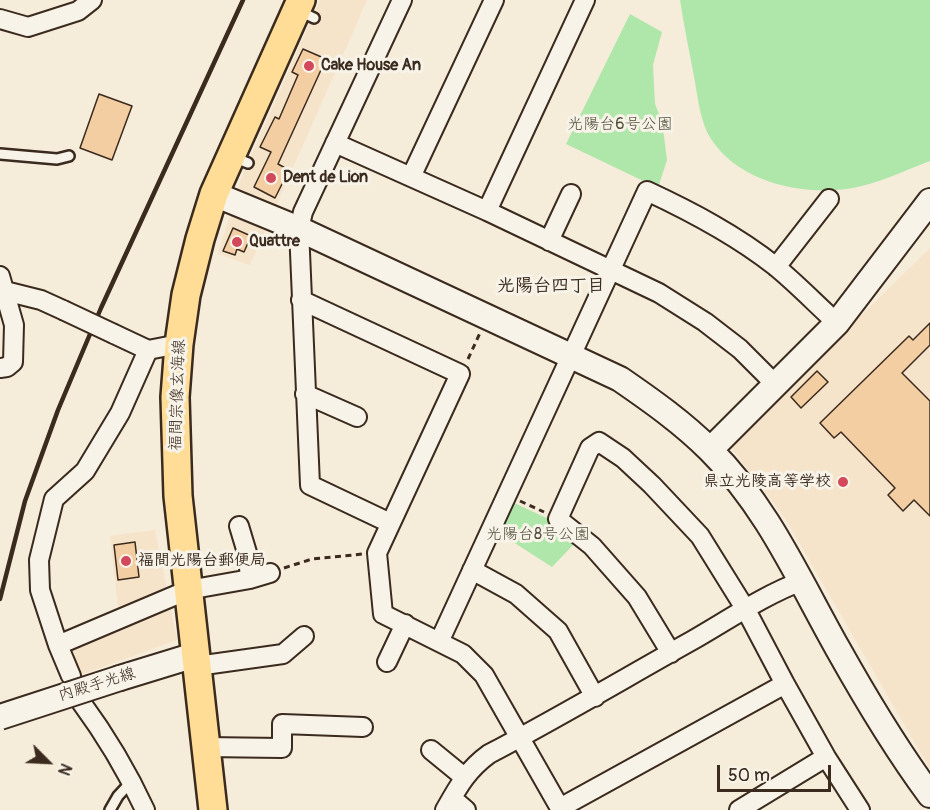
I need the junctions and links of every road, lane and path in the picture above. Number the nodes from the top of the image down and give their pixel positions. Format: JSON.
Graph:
{"nodes":[{"id":1,"x":92,"y":0,"type":"edge"},
{"id":2,"x":402,"y":0,"type":"edge"},
{"id":3,"x":494,"y":0,"type":"edge"},
{"id":4,"x":585,"y":0,"type":"edge"},
{"id":5,"x":304,"y":9,"type":"edge"},
{"id":6,"x":0,"y":19,"type":"edge"},
{"id":7,"x":335,"y":143,"type":"junction"},
{"id":8,"x":0,"y":154,"type":"edge"},
{"id":9,"x":69,"y":156,"type":"dead end"},
{"id":10,"x":411,"y":177,"type":"junction"},
{"id":11,"x":214,"y":194,"type":"junction"},
{"id":12,"x":571,"y":194,"type":"dead end"},
{"id":13,"x":829,"y":199,"type":"dead end"},
{"id":14,"x":930,"y":201,"type":"edge"},
{"id":15,"x":487,"y":211,"type":"junction"},
{"id":16,"x":299,"y":229,"type":"junction"},
{"id":17,"x":549,"y":241,"type":"junction"},
{"id":18,"x":776,"y":267,"type":"junction"},
{"id":19,"x":612,"y":270,"type":"junction"},
{"id":20,"x":3,"y":284,"type":"edge"},
{"id":21,"x":41,"y":300,"type":"junction"},
{"id":22,"x":301,"y":300,"type":"junction"},
{"id":23,"x":837,"y":323,"type":"junction"},
{"id":24,"x":14,"y":325,"type":"junction"},
{"id":25,"x":482,"y":330,"type":"dead end"},
{"id":26,"x":179,"y":344,"type":"junction"},
{"id":27,"x":148,"y":350,"type":"junction"},
{"id":28,"x":571,"y":355,"type":"junction"},
{"id":29,"x":0,"y":368,"type":"edge"},
{"id":30,"x":460,"y":374,"type":"junction"},
{"id":31,"x":776,"y":384,"type":"junction"},
{"id":32,"x":305,"y":394,"type":"junction"},
{"id":33,"x":357,"y":417,"type":"dead end"},
{"id":34,"x":710,"y":450,"type":"junction"},
{"id":35,"x":516,"y":499,"type":"dead end"},
{"id":36,"x":558,"y":519,"type":"junction"},
{"id":37,"x":390,"y":523,"type":"junction"},
{"id":38,"x":239,"y":526,"type":"dead end"},
{"id":39,"x":377,"y":553,"type":"junction"},
{"id":40,"x":472,"y":570,"type":"junction"},
{"id":41,"x":270,"y":573,"type":"joint"},
{"id":42,"x":250,"y":579,"type":"junction"},
{"id":43,"x":802,"y":581,"type":"junction"},
{"id":44,"x":188,"y":590,"type":"junction"},
{"id":45,"x":746,"y":610,"type":"junction"},
{"id":46,"x":405,"y":624,"type":"junction"},
{"id":47,"x":304,"y":636,"type":"dead end"},
{"id":48,"x":440,"y":640,"type":"junction"},
{"id":49,"x":58,"y":645,"type":"junction"},
{"id":50,"x":670,"y":653,"type":"junction"},
{"id":51,"x":196,"y":660,"type":"junction"},
{"id":52,"x":387,"y":662,"type":"dead end"},
{"id":53,"x":71,"y":676,"type":"dead end"},
{"id":54,"x":785,"y":684,"type":"junction"},
{"id":55,"x":596,"y":697,"type":"junction"},
{"id":56,"x":81,"y":702,"type":"dead end"},
{"id":57,"x":0,"y":717,"type":"edge"},
{"id":58,"x":363,"y":727,"type":"dead end"},
{"id":59,"x":520,"y":738,"type":"junction"},
{"id":60,"x":206,"y":747,"type":"junction"},
{"id":61,"x":431,"y":750,"type":"dead end"},
{"id":62,"x":826,"y":757,"type":"junction"},
{"id":63,"x":464,"y":777,"type":"junction"},
{"id":64,"x":132,"y":781,"type":"junction"},
{"id":65,"x":930,"y":795,"type":"edge"},
{"id":66,"x":454,"y":806,"type":"edge"},
{"id":67,"x":560,"y":809,"type":"edge"},
{"id":68,"x":110,"y":810,"type":"edge"},
{"id":69,"x":145,"y":810,"type":"edge"},
{"id":70,"x":213,"y":810,"type":"edge"},
{"id":71,"x":739,"y":810,"type":"edge"},
{"id":72,"x":860,"y":810,"type":"edge"}],
"edges":[{"from":1,"to":6,"type":"street"},
{"from":2,"to":7,"type":"street"},
{"from":3,"to":10,"type":"street"},
{"from":4,"to":15,"type":"street"},
{"from":5,"to":11,"type":"main road","name":"福間宗像玄海線"},
{"from":7,"to":10,"type":"street"},
{"from":7,"to":16,"type":"street"},
{"from":8,"to":9,"type":"lane"},
{"from":10,"to":15,"type":"street"},
{"from":11,"to":16,"type":"street"},
{"from":11,"to":26,"type":"main road","name":"福間宗像玄海線"},
{"from":12,"to":17,"type":"street"},
{"from":13,"to":18,"type":"street"},
{"from":14,"to":23,"type":"street"},
{"from":15,"to":17,"type":"street"},
{"from":16,"to":22,"type":"street"},
{"from":16,"to":28,"type":"street"},
{"from":17,"to":19,"type":"street"},
{"from":18,"to":19,"type":"street"},
{"from":18,"to":23,"type":"street"},
{"from":19,"to":28,"type":"street"},
{"from":19,"to":31,"type":"street"},
{"from":20,"to":21,"type":"street"},
{"from":20,"to":24,"type":"street"},
{"from":21,"to":24,"type":"street"},
{"from":21,"to":27,"type":"street","bridge":true},
{"from":22,"to":30,"type":"street"},
{"from":22,"to":32,"type":"street"},
{"from":23,"to":31,"type":"street"},
{"from":24,"to":29,"type":"street"},
{"from":25,"to":30,"type":"path"},
{"from":26,"to":27,"type":"street"},
{"from":26,"to":44,"type":"main road","name":"福間宗像玄海線"},
{"from":27,"to":49,"type":"street"},
{"from":28,"to":34,"type":"street"},
{"from":28,"to":40,"type":"street"},
{"from":30,"to":37,"type":"street"},
{"from":31,"to":34,"type":"street"},
{"from":32,"to":33,"type":"street"},
{"from":32,"to":37,"type":"street"},
{"from":34,"to":43,"type":"street"},
{"from":35,"to":36,"type":"path"},
{"from":36,"to":45,"type":"street"},
{"from":36,"to":50,"type":"street"},
{"from":37,"to":39,"type":"street"},
{"from":38,"to":42,"type":"street"},
{"from":39,"to":41,"type":"path"},
{"from":39,"to":46,"type":"street"},
{"from":40,"to":48,"type":"street"},
{"from":40,"to":55,"type":"street"},
{"from":41,"to":42,"type":"street"},
{"from":42,"to":44,"type":"street"},
{"from":43,"to":45,"type":"street"},
{"from":43,"to":65,"type":"street"},
{"from":44,"to":49,"type":"street"},
{"from":44,"to":51,"type":"main road","name":"福間宗像玄海線"},
{"from":45,"to":50,"type":"street"},
{"from":45,"to":54,"type":"street"},
{"from":46,"to":48,"type":"street"},
{"from":46,"to":52,"type":"street"},
{"from":47,"to":51,"type":"street"},
{"from":48,"to":59,"type":"street"},
{"from":49,"to":53,"type":"street"},
{"from":50,"to":55,"type":"street"},
{"from":51,"to":57,"type":"street","name":"内殿手光線","bridge":true},
{"from":51,"to":60,"type":"main road","name":"福間宗像玄海線"},
{"from":54,"to":62,"type":"street"},
{"from":54,"to":67,"type":"street"},
{"from":55,"to":59,"type":"street"},
{"from":56,"to":64,"type":"street"},
{"from":58,"to":60,"type":"street"},
{"from":59,"to":63,"type":"street"},
{"from":59,"to":67,"type":"street"},
{"from":60,"to":70,"type":"main road","name":"福間宗像玄海線"},
{"from":61,"to":63,"type":"street"},
{"from":62,"to":71,"type":"street"},
{"from":62,"to":72,"type":"street"},
{"from":63,"to":66,"type":"street"},
{"from":64,"to":68,"type":"lane"},
{"from":64,"to":69,"type":"street"}]}
